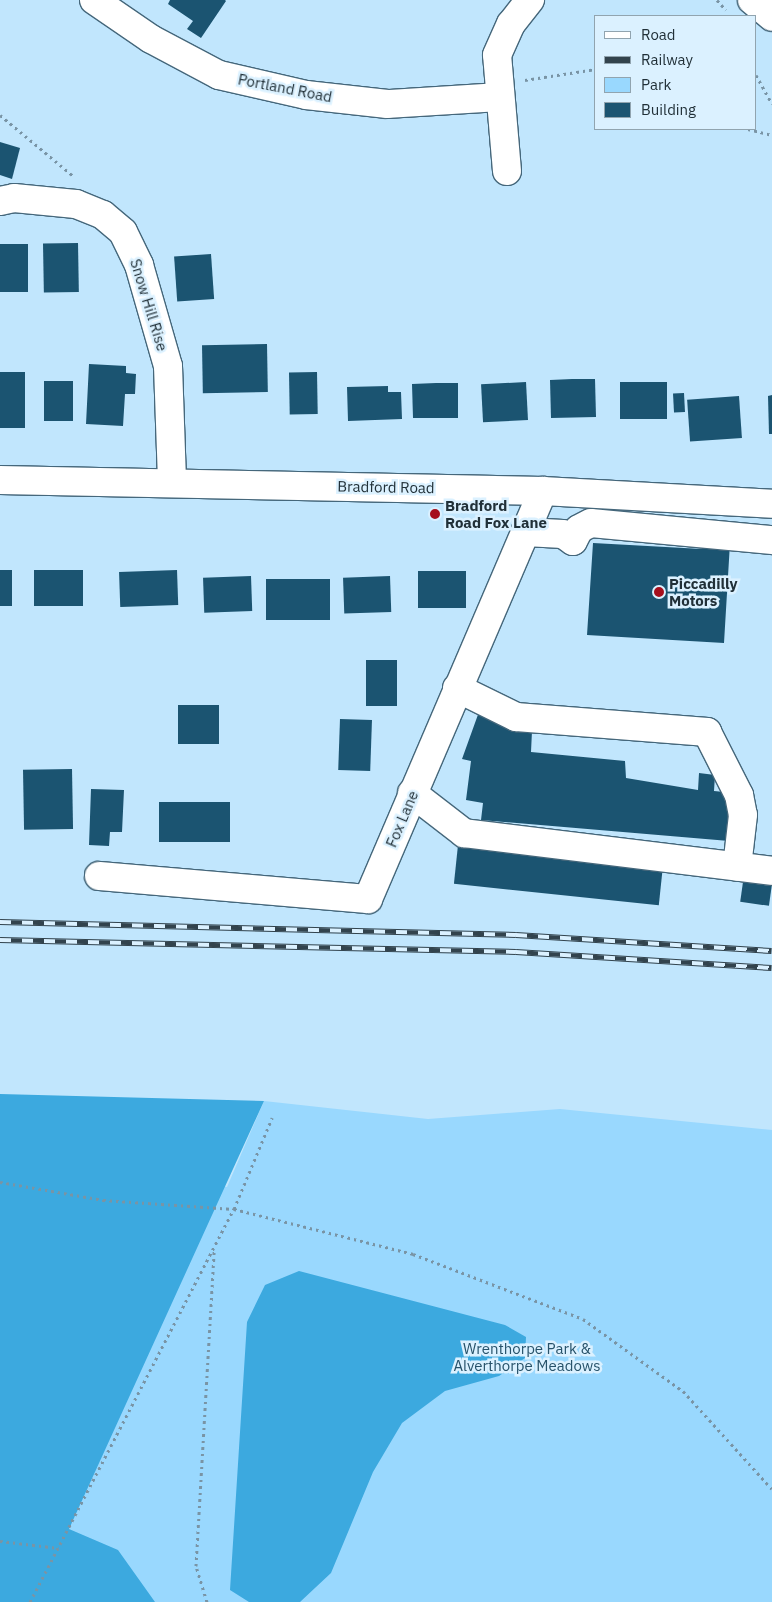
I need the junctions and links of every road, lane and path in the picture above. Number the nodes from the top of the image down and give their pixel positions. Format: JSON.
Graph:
{"nodes":[{"id":1,"x":94,"y":0,"type":"edge"},
{"id":2,"x":530,"y":0,"type":"edge"},
{"id":3,"x":752,"y":0,"type":"edge"},
{"id":4,"x":772,"y":16,"type":"edge"},
{"id":5,"x":594,"y":69,"type":"edge"},
{"id":6,"x":757,"y":77,"type":"edge"},
{"id":7,"x":498,"y":91,"type":"junction"},
{"id":8,"x":772,"y":104,"type":"edge"},
{"id":9,"x":0,"y":115,"type":"edge"},
{"id":10,"x":752,"y":130,"type":"edge"},
{"id":11,"x":772,"y":135,"type":"edge"},
{"id":12,"x":507,"y":170,"type":"dead end"},
{"id":13,"x":77,"y":180,"type":"dead end"},
{"id":14,"x":0,"y":201,"type":"edge"},
{"id":15,"x":0,"y":480,"type":"edge"},
{"id":16,"x":172,"y":482,"type":"junction"},
{"id":17,"x":543,"y":491,"type":"junction"},
{"id":18,"x":772,"y":504,"type":"edge"},
{"id":19,"x":525,"y":532,"type":"junction"},
{"id":20,"x":772,"y":540,"type":"edge"},
{"id":21,"x":457,"y":688,"type":"junction"},
{"id":22,"x":412,"y":793,"type":"junction"},
{"id":23,"x":737,"y":867,"type":"junction"},
{"id":24,"x":772,"y":871,"type":"edge"},
{"id":25,"x":99,"y":876,"type":"dead end"},
{"id":26,"x":272,"y":1118,"type":"dead end"},
{"id":27,"x":0,"y":1182,"type":"edge"},
{"id":28,"x":234,"y":1209,"type":"junction"},
{"id":29,"x":214,"y":1249,"type":"junction"},
{"id":30,"x":772,"y":1488,"type":"edge"},
{"id":31,"x":0,"y":1541,"type":"edge"},
{"id":32,"x":59,"y":1548,"type":"junction"},
{"id":33,"x":30,"y":1602,"type":"edge"},
{"id":34,"x":206,"y":1602,"type":"edge"}],
"edges":[{"from":1,"to":7,"type":"street","name":"Portland Road"},
{"from":2,"to":7,"type":"street"},
{"from":3,"to":4,"type":"street"},
{"from":5,"to":7,"type":"path"},
{"from":6,"to":8,"type":"path"},
{"from":7,"to":12,"type":"street"},
{"from":9,"to":13,"type":"path"},
{"from":10,"to":11,"type":"path"},
{"from":14,"to":16,"type":"street","name":"Snow Hill Rise"},
{"from":15,"to":16,"type":"street","name":"Bradford Road"},
{"from":16,"to":17,"type":"street","name":"Bradford Road"},
{"from":17,"to":18,"type":"street","name":"Bradford Road"},
{"from":17,"to":19,"type":"street","name":"Fox Lane"},
{"from":19,"to":20,"type":"street"},
{"from":19,"to":21,"type":"street","name":"Fox Lane"},
{"from":21,"to":22,"type":"street","name":"Fox Lane"},
{"from":21,"to":23,"type":"street"},
{"from":22,"to":23,"type":"street"},
{"from":22,"to":25,"type":"street","name":"Fox Lane"},
{"from":23,"to":24,"type":"street"},
{"from":26,"to":28,"type":"path"},
{"from":27,"to":28,"type":"path"},
{"from":28,"to":29,"type":"path"},
{"from":28,"to":30,"type":"path"},
{"from":29,"to":32,"type":"path"},
{"from":29,"to":34,"type":"path"},
{"from":31,"to":32,"type":"path"},
{"from":32,"to":33,"type":"path"}]}
